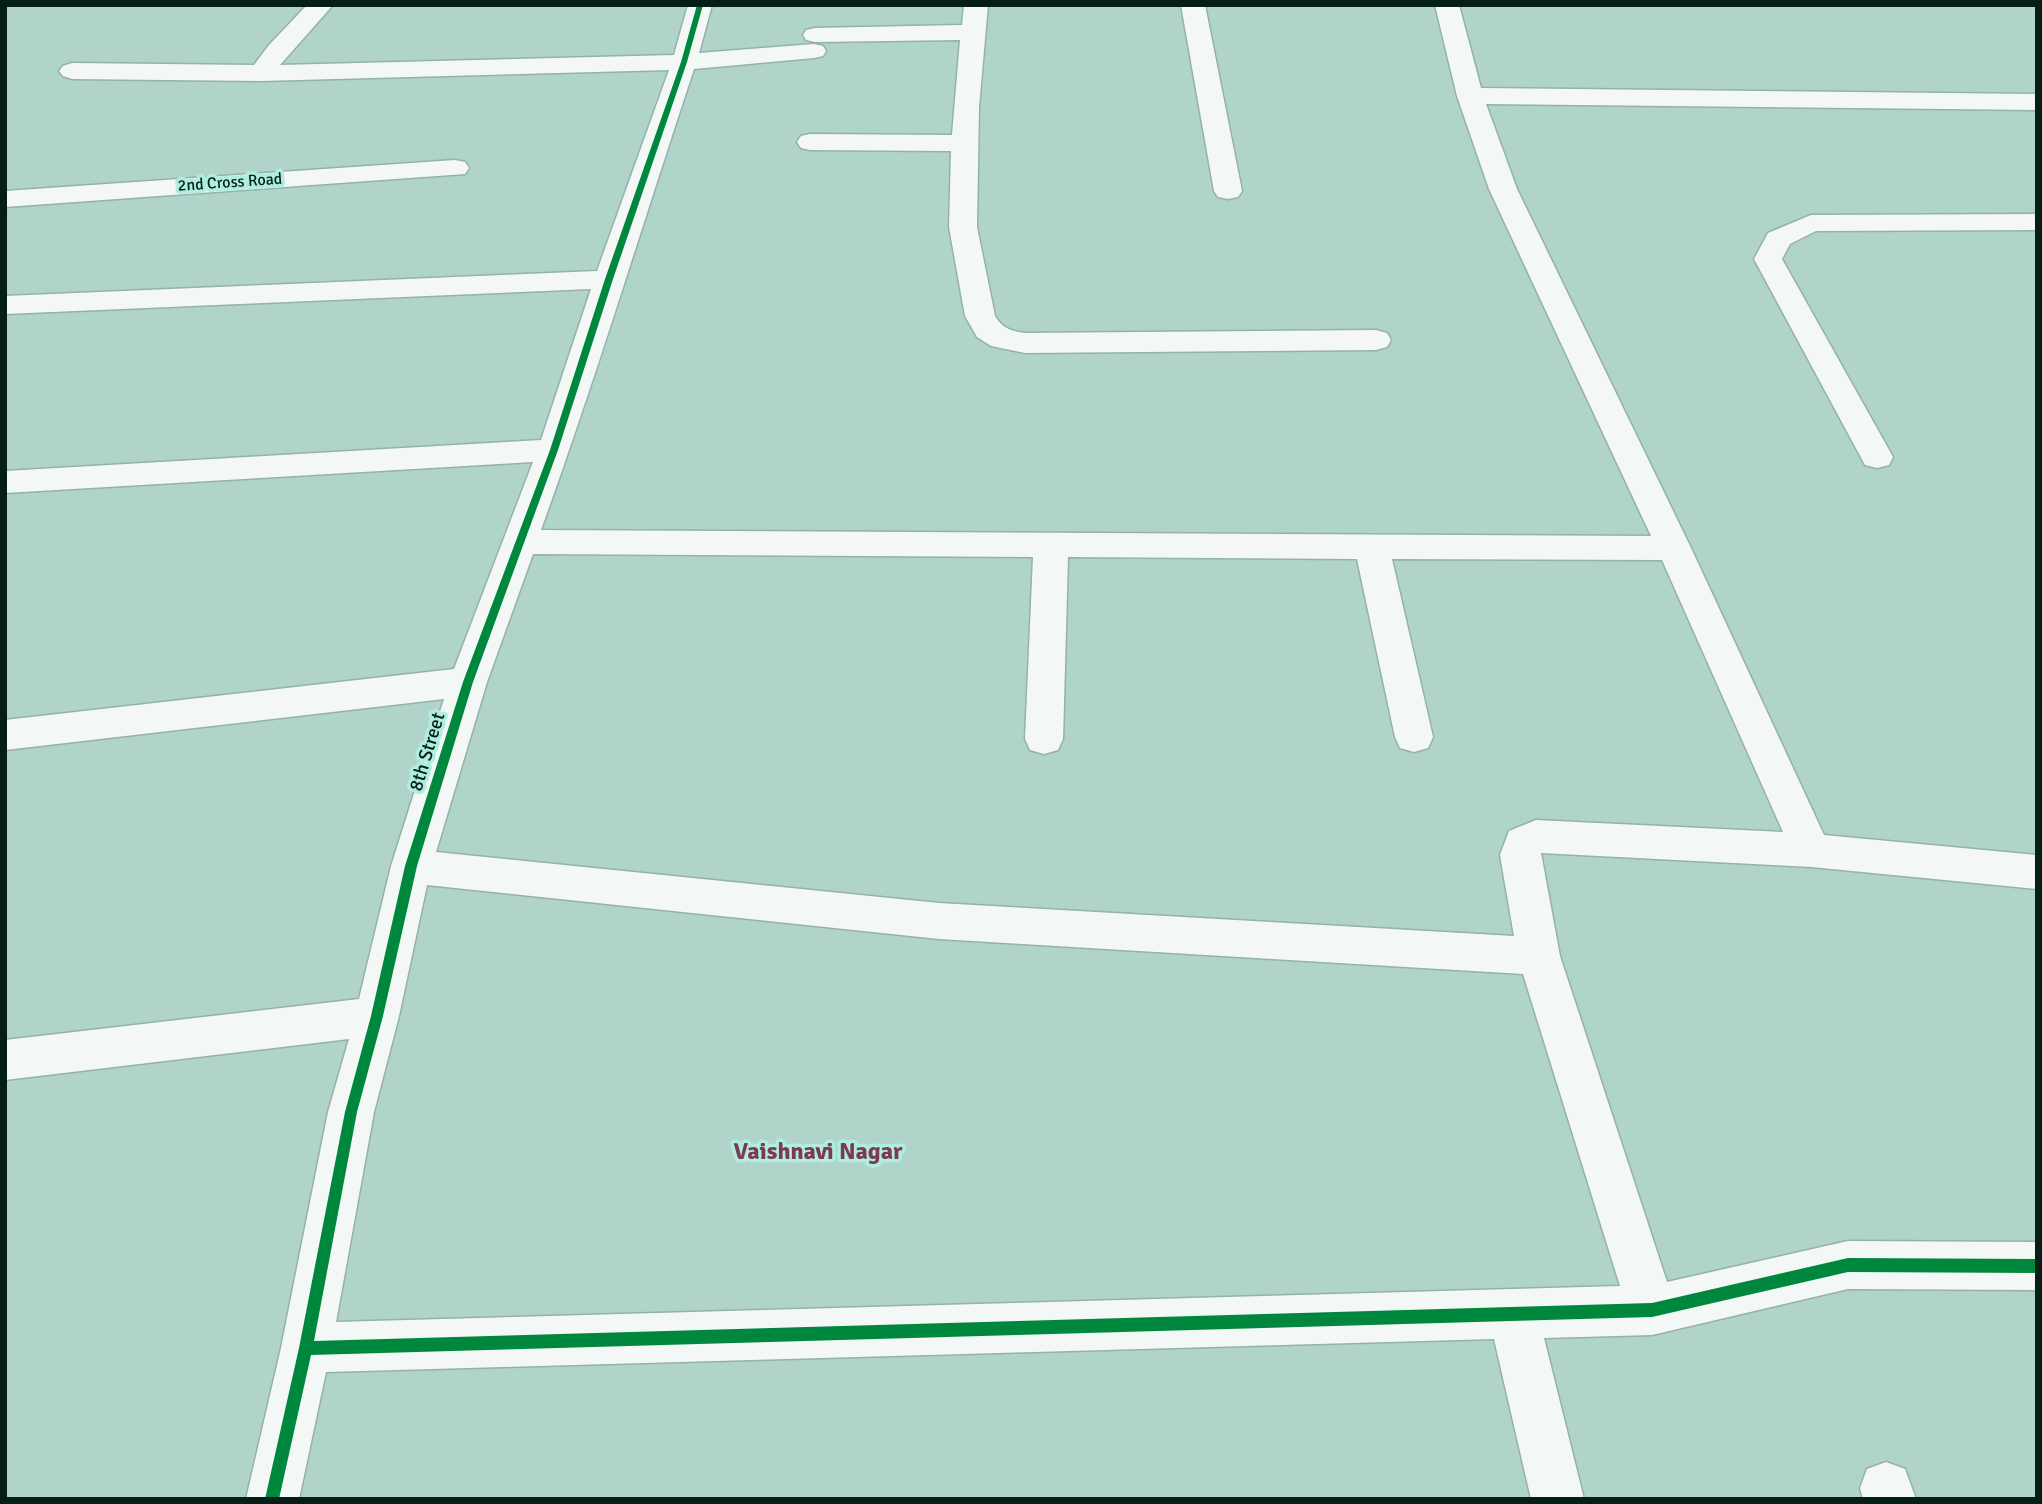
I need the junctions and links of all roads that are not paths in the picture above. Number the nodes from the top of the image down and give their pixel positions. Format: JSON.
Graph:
{"nodes":[{"id":1,"x":321,"y":5,"type":"edge"},
{"id":2,"x":700,"y":5,"type":"edge"},
{"id":3,"x":1193,"y":5,"type":"edge"},
{"id":4,"x":1447,"y":5,"type":"edge"},
{"id":5,"x":975,"y":19,"type":"edge"},
{"id":6,"x":684,"y":62,"type":"junction"},
{"id":7,"x":72,"y":71,"type":"dead end"},
{"id":8,"x":261,"y":73,"type":"junction"},
{"id":9,"x":1471,"y":96,"type":"junction"},
{"id":10,"x":2037,"y":103,"type":"edge"},
{"id":11,"x":810,"y":142,"type":"dead end"},
{"id":12,"x":965,"y":143,"type":"junction"},
{"id":13,"x":455,"y":168,"type":"dead end"},
{"id":14,"x":1228,"y":191,"type":"dead end"},
{"id":15,"x":5,"y":199,"type":"edge"},
{"id":16,"x":2037,"y":222,"type":"edge"},
{"id":17,"x":609,"y":279,"type":"junction"},
{"id":18,"x":5,"y":305,"type":"edge"},
{"id":19,"x":1376,"y":340,"type":"dead end"},
{"id":20,"x":554,"y":450,"type":"junction"},
{"id":21,"x":1877,"y":457,"type":"dead end"},
{"id":22,"x":5,"y":482,"type":"edge"},
{"id":23,"x":520,"y":542,"type":"junction"},
{"id":24,"x":1051,"y":544,"type":"junction"},
{"id":25,"x":1373,"y":548,"type":"junction"},
{"id":26,"x":1674,"y":548,"type":"junction"},
{"id":27,"x":468,"y":682,"type":"junction"},
{"id":28,"x":5,"y":735,"type":"edge"},
{"id":29,"x":1414,"y":737,"type":"dead end"},
{"id":30,"x":1044,"y":739,"type":"dead end"},
{"id":31,"x":1811,"y":850,"type":"junction"},
{"id":32,"x":411,"y":866,"type":"junction"},
{"id":33,"x":2037,"y":872,"type":"edge"},
{"id":34,"x":1539,"y":956,"type":"junction"},
{"id":35,"x":377,"y":1016,"type":"junction"},
{"id":36,"x":5,"y":1060,"type":"edge"},
{"id":37,"x":2037,"y":1266,"type":"edge"},
{"id":38,"x":1651,"y":1310,"type":"junction"},
{"id":39,"x":1513,"y":1314,"type":"junction"},
{"id":40,"x":306,"y":1348,"type":"junction"},
{"id":41,"x":272,"y":1499,"type":"edge"},
{"id":42,"x":1558,"y":1499,"type":"edge"}],
"edges":[{"from":1,"to":8,"type":"street"},
{"from":2,"to":6,"type":"street","name":"8th Street"},
{"from":3,"to":14,"type":"street"},
{"from":4,"to":9,"type":"street"},
{"from":5,"to":6,"type":"street"},
{"from":5,"to":12,"type":"street"},
{"from":6,"to":8,"type":"street"},
{"from":6,"to":17,"type":"street","name":"8th Street"},
{"from":7,"to":8,"type":"street"},
{"from":9,"to":10,"type":"street"},
{"from":9,"to":26,"type":"street"},
{"from":11,"to":12,"type":"street"},
{"from":12,"to":19,"type":"street"},
{"from":13,"to":15,"type":"street","name":"2nd Cross Road"},
{"from":16,"to":21,"type":"street"},
{"from":17,"to":18,"type":"street"},
{"from":17,"to":20,"type":"street","name":"8th Street"},
{"from":20,"to":22,"type":"street"},
{"from":20,"to":23,"type":"street","name":"8th Street"},
{"from":23,"to":24,"type":"street"},
{"from":23,"to":27,"type":"street","name":"8th Street"},
{"from":24,"to":25,"type":"street"},
{"from":24,"to":30,"type":"street"},
{"from":25,"to":26,"type":"street"},
{"from":25,"to":29,"type":"street"},
{"from":26,"to":31,"type":"street"},
{"from":27,"to":28,"type":"street"},
{"from":27,"to":32,"type":"street","name":"8th Street"},
{"from":31,"to":33,"type":"street"},
{"from":31,"to":34,"type":"street"},
{"from":32,"to":34,"type":"street"},
{"from":32,"to":35,"type":"street","name":"8th Street"},
{"from":34,"to":38,"type":"street"},
{"from":35,"to":36,"type":"street"},
{"from":35,"to":40,"type":"street","name":"8th Street"},
{"from":37,"to":38,"type":"street"},
{"from":38,"to":39,"type":"street"},
{"from":39,"to":40,"type":"street"},
{"from":39,"to":42,"type":"street"},
{"from":40,"to":41,"type":"street","name":"8th Street"}]}
